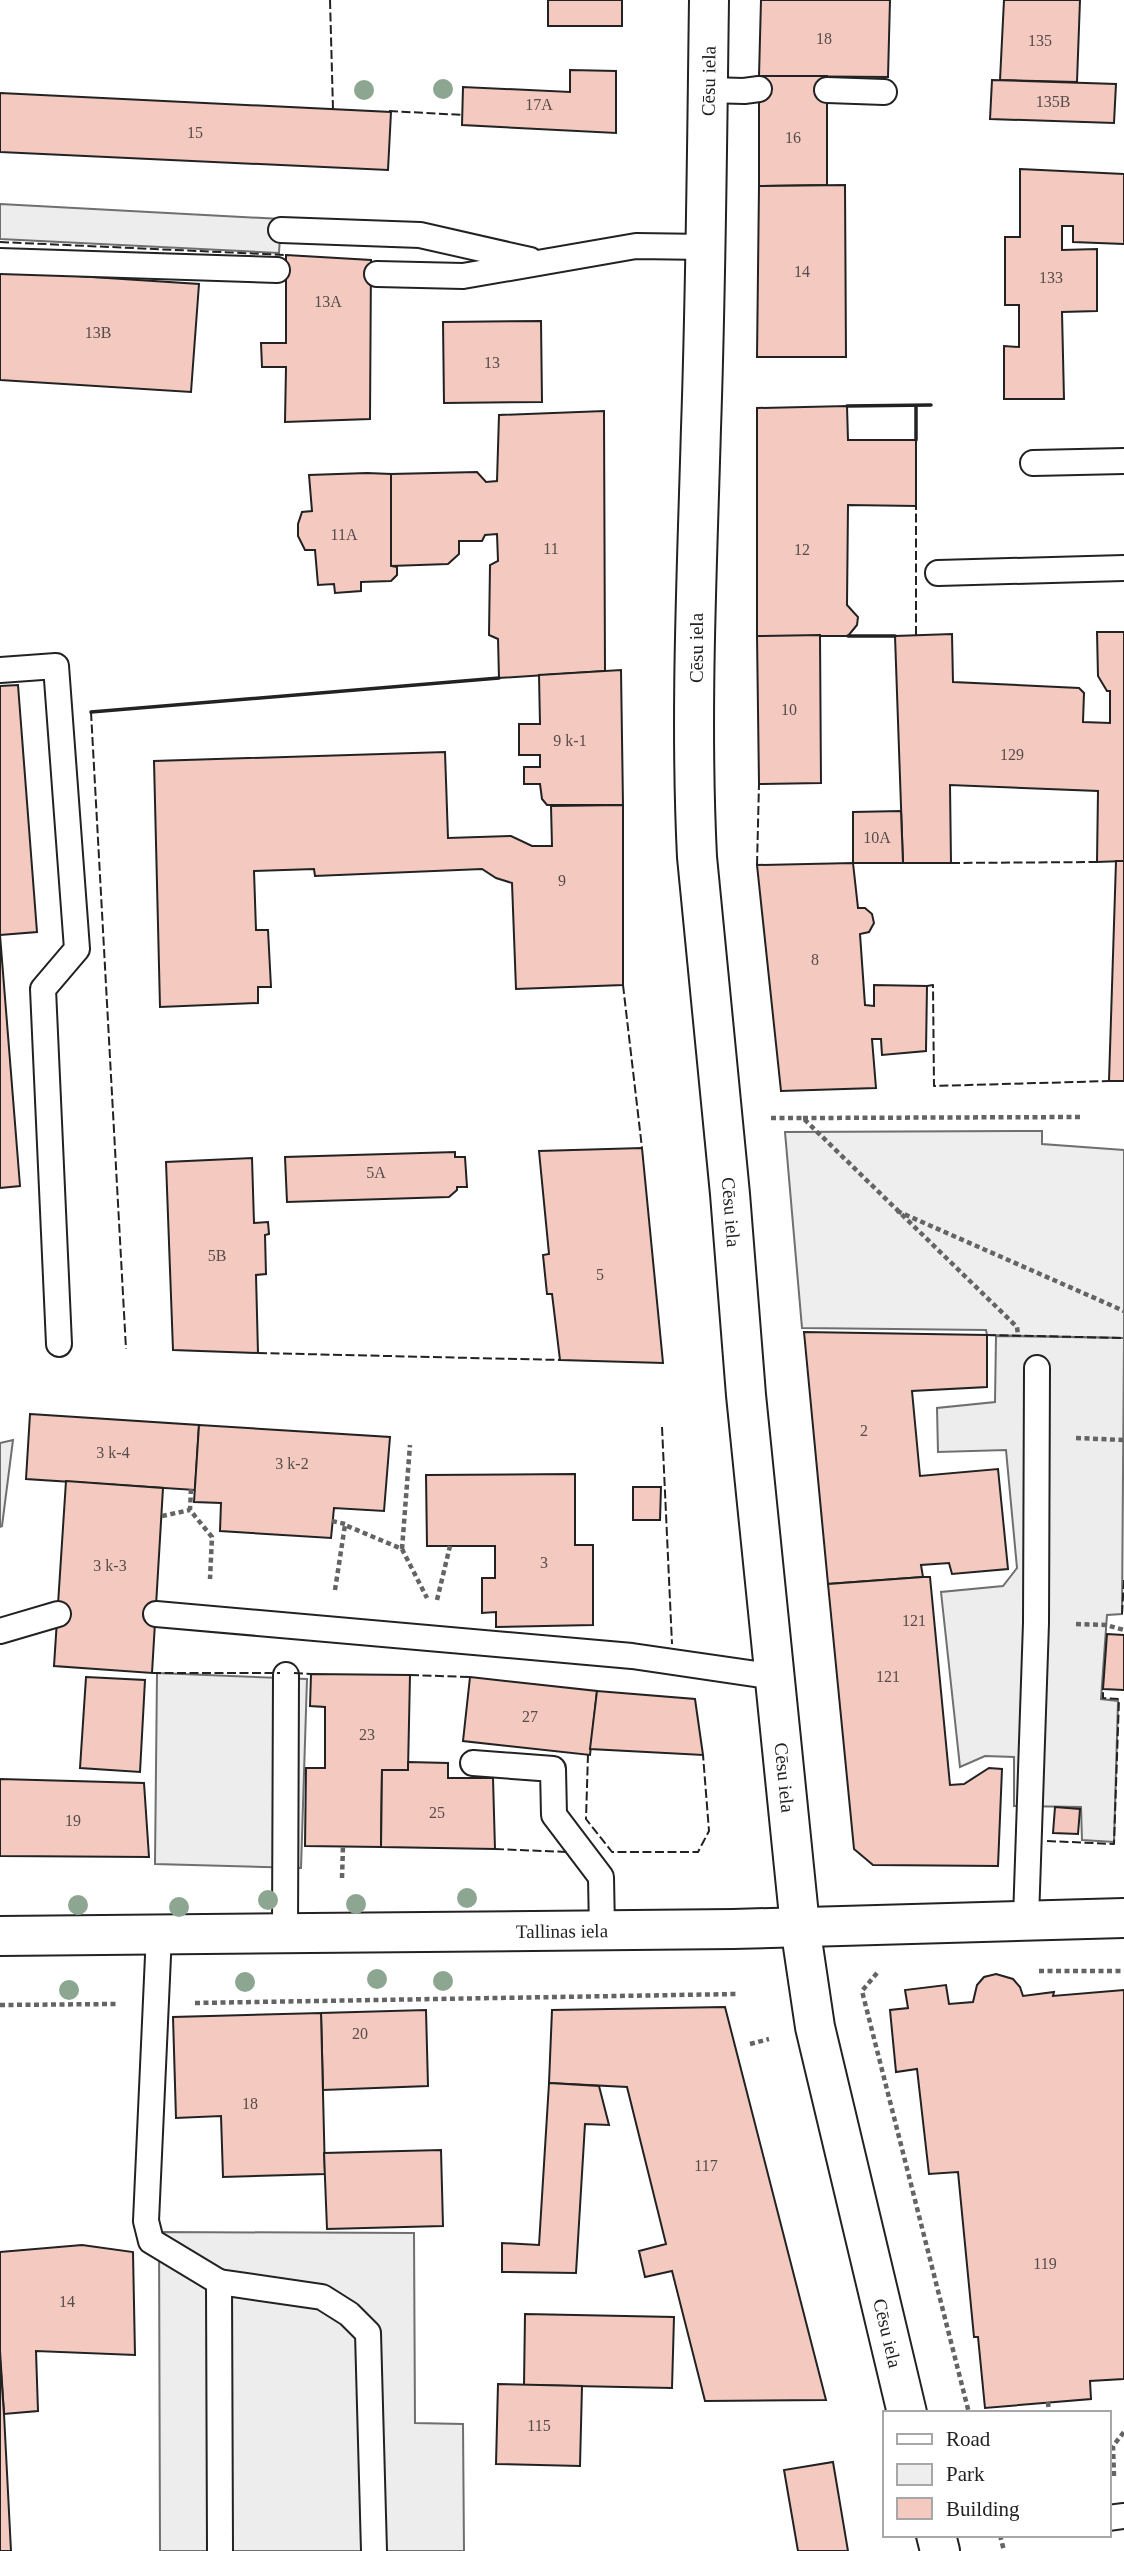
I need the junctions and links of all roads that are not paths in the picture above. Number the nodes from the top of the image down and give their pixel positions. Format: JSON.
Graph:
{"nodes":[{"id":1,"x":709,"y":0,"type":"edge"},
{"id":2,"x":759,"y":89,"type":"dead end"},
{"id":3,"x":708,"y":90,"type":"junction"},
{"id":4,"x":827,"y":90,"type":"dead end"},
{"id":5,"x":884,"y":92,"type":"dead end"},
{"id":6,"x":281,"y":230,"type":"dead end"},
{"id":7,"x":707,"y":247,"type":"junction"},
{"id":8,"x":0,"y":261,"type":"edge"},
{"id":9,"x":541,"y":262,"type":"junction"},
{"id":10,"x":277,"y":270,"type":"dead end"},
{"id":11,"x":377,"y":274,"type":"dead end"},
{"id":12,"x":1124,"y":461,"type":"edge"},
{"id":13,"x":1033,"y":463,"type":"dead end"},
{"id":14,"x":1124,"y":568,"type":"edge"},
{"id":15,"x":938,"y":573,"type":"dead end"},
{"id":16,"x":0,"y":670,"type":"edge"},
{"id":17,"x":59,"y":1344,"type":"dead end"},
{"id":18,"x":1037,"y":1368,"type":"road end"},
{"id":19,"x":58,"y":1614,"type":"dead end"},
{"id":20,"x":156,"y":1614,"type":"dead end"},
{"id":21,"x":0,"y":1631,"type":"edge"},
{"id":22,"x":286,"y":1675,"type":"dead end"},
{"id":23,"x":776,"y":1677,"type":"junction"},
{"id":24,"x":473,"y":1763,"type":"dead end"},
{"id":25,"x":1124,"y":1917,"type":"edge"},
{"id":26,"x":1026,"y":1919,"type":"junction"},
{"id":27,"x":800,"y":1926,"type":"junction"},
{"id":28,"x":602,"y":1930,"type":"junction"},
{"id":29,"x":285,"y":1932,"type":"junction"},
{"id":30,"x":159,"y":1934,"type":"junction"},
{"id":31,"x":0,"y":1936,"type":"edge"},
{"id":32,"x":219,"y":2282,"type":"junction"},
{"id":33,"x":907,"y":2411,"type":"edge"},
{"id":34,"x":220,"y":2551,"type":"edge"},
{"id":35,"x":373,"y":2551,"type":"edge"}],
"edges":[{"from":1,"to":3,"type":"street","name":"Cēsu iela"},
{"from":2,"to":3,"type":"lane"},
{"from":3,"to":7,"type":"street","name":"Cēsu iela"},
{"from":4,"to":5,"type":"lane"},
{"from":6,"to":9,"type":"lane"},
{"from":7,"to":9,"type":"lane"},
{"from":7,"to":23,"type":"street","name":"Cēsu iela"},
{"from":8,"to":10,"type":"lane"},
{"from":9,"to":11,"type":"lane"},
{"from":12,"to":13,"type":"lane"},
{"from":14,"to":15,"type":"lane"},
{"from":16,"to":17,"type":"lane"},
{"from":18,"to":26,"type":"lane"},
{"from":19,"to":21,"type":"lane"},
{"from":20,"to":23,"type":"lane"},
{"from":22,"to":29,"type":"lane"},
{"from":23,"to":27,"type":"street","name":"Cēsu iela"},
{"from":24,"to":28,"type":"lane"},
{"from":25,"to":26,"type":"street","name":"Tallinas iela"},
{"from":26,"to":27,"type":"street","name":"Tallinas iela"},
{"from":27,"to":28,"type":"street","name":"Tallinas iela"},
{"from":27,"to":33,"type":"street","name":"Cēsu iela"},
{"from":28,"to":29,"type":"street","name":"Tallinas iela"},
{"from":29,"to":30,"type":"street","name":"Tallinas iela"},
{"from":30,"to":31,"type":"street","name":"Tallinas iela"},
{"from":30,"to":32,"type":"lane"},
{"from":32,"to":34,"type":"lane"},
{"from":32,"to":35,"type":"lane"}]}
